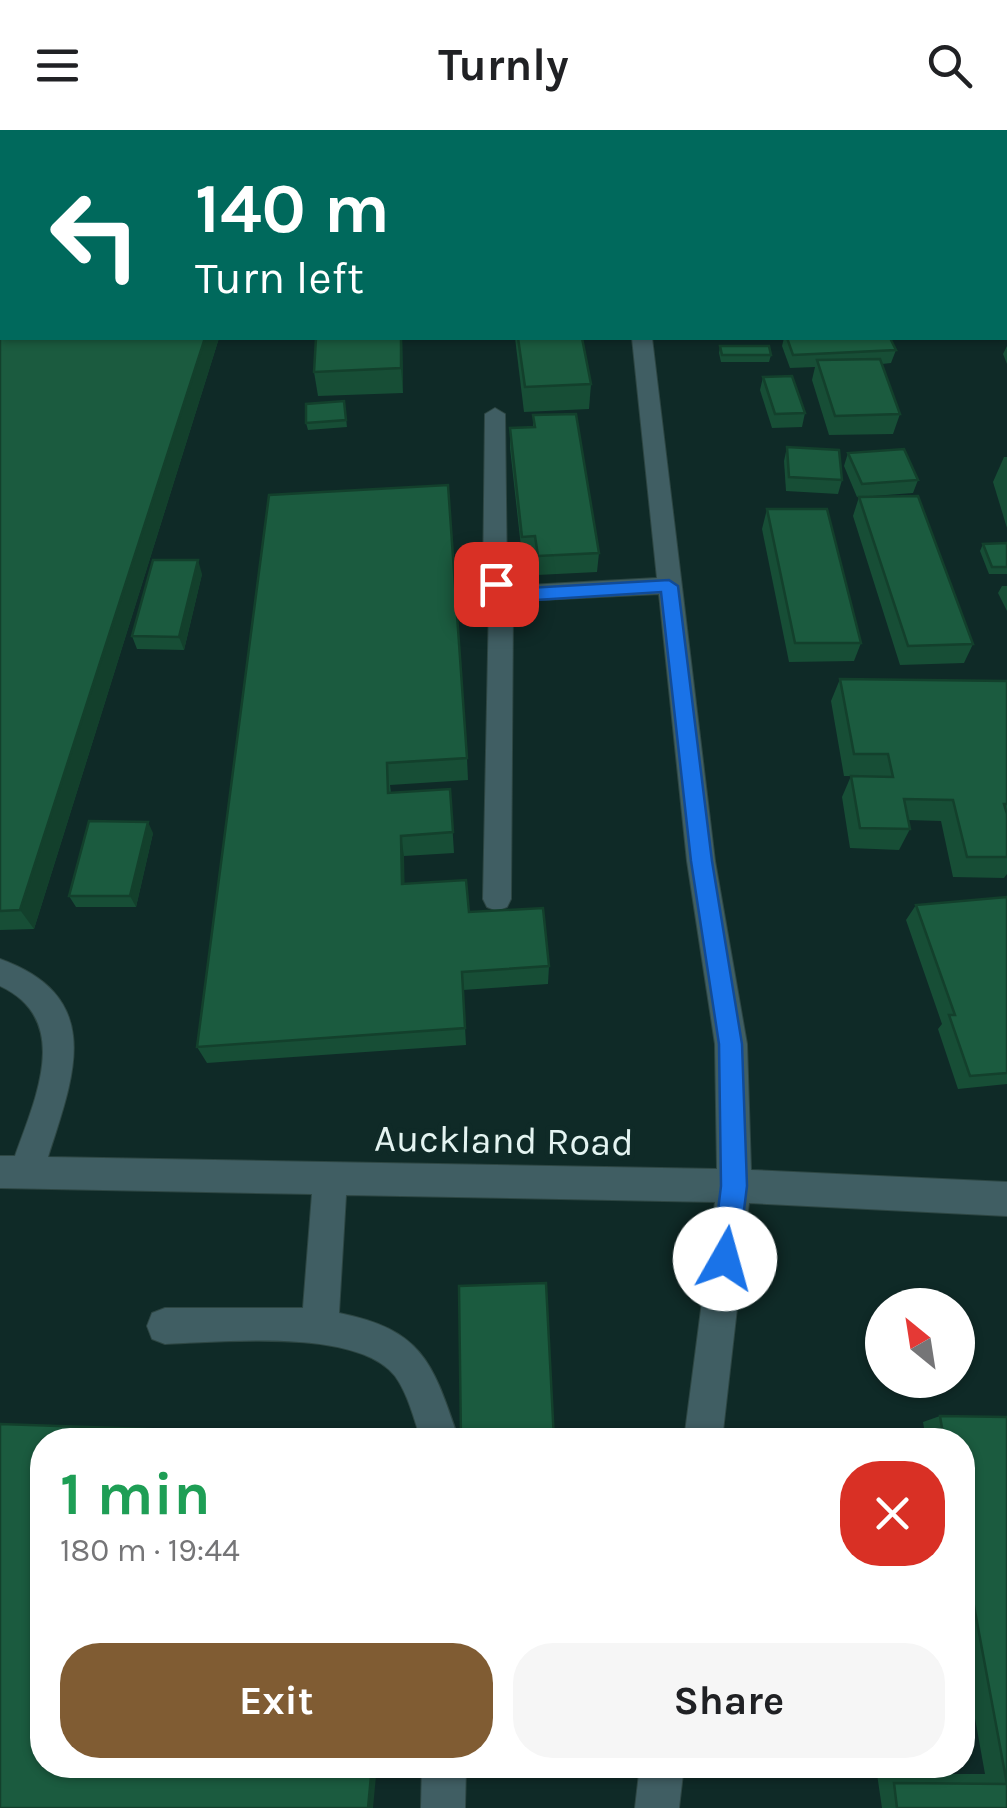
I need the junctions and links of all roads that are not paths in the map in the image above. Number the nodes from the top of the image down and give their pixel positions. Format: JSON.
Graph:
{"nodes":[{"id":1,"x":642,"y":340,"type":"edge"},
{"id":2,"x":495,"y":414,"type":"dead end"},
{"id":3,"x":669,"y":586,"type":"junction"},
{"id":4,"x":506,"y":596,"type":"junction"},
{"id":5,"x":497,"y":899,"type":"dead end"},
{"id":6,"x":0,"y":972,"type":"edge"},
{"id":7,"x":13,"y":1172,"type":"edge"},
{"id":8,"x":330,"y":1178,"type":"junction"},
{"id":9,"x":734,"y":1186,"type":"junction"},
{"id":10,"x":1007,"y":1200,"type":"edge"},
{"id":11,"x":164,"y":1326,"type":"dead end"},
{"id":12,"x":320,"y":1328,"type":"junction"},
{"id":13,"x":435,"y":1428,"type":"edge"},
{"id":14,"x":704,"y":1428,"type":"edge"},
{"id":15,"x":444,"y":1778,"type":"edge"},
{"id":16,"x":660,"y":1778,"type":"edge"},
{"id":17,"x":443,"y":1808,"type":"edge"},
{"id":18,"x":657,"y":1808,"type":"edge"}],
"edges":[{"from":1,"to":3,"type":"street"},
{"from":2,"to":4,"type":"street"},
{"from":3,"to":4,"type":"street"},
{"from":3,"to":9,"type":"street"},
{"from":4,"to":5,"type":"street"},
{"from":6,"to":7,"type":"street"},
{"from":7,"to":8,"type":"street","name":"Auckland Road"},
{"from":8,"to":9,"type":"street","name":"Auckland Road"},
{"from":8,"to":12,"type":"street"},
{"from":9,"to":10,"type":"street","name":"Auckland Road"},
{"from":9,"to":14,"type":"street"},
{"from":11,"to":12,"type":"street"},
{"from":12,"to":13,"type":"street"},
{"from":15,"to":17,"type":"street"},
{"from":16,"to":18,"type":"street"}]}
